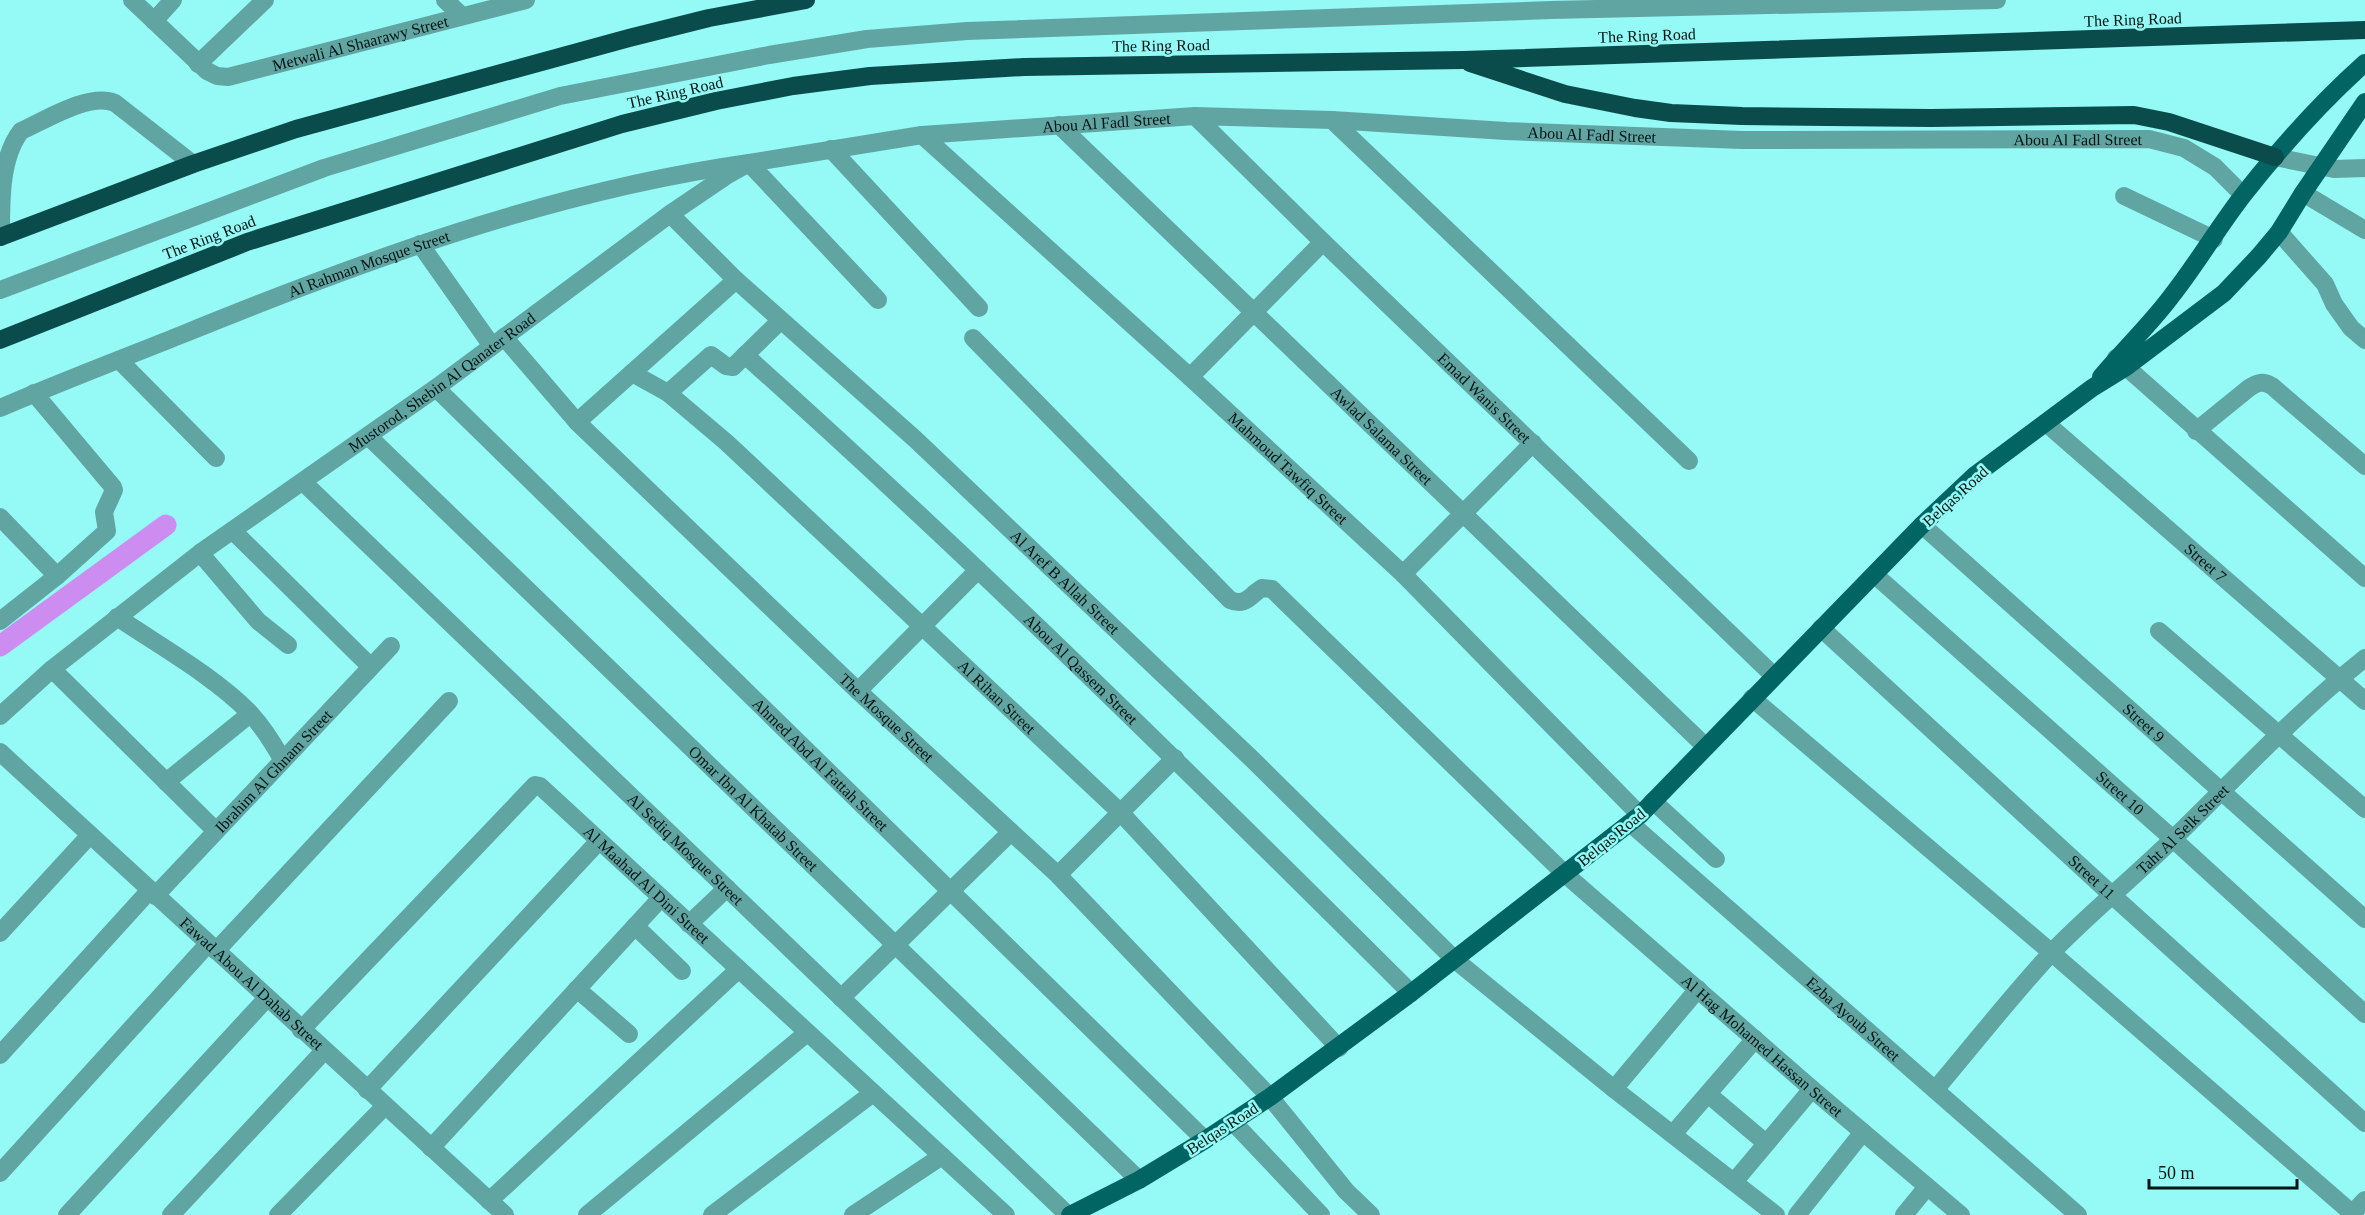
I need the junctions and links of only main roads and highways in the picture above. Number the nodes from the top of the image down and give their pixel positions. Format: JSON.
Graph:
{"nodes":[{"id":1,"x":806,"y":0,"type":"edge"},
{"id":2,"x":2365,"y":30,"type":"edge"},
{"id":3,"x":1463,"y":60,"type":"junction"},
{"id":4,"x":2365,"y":63,"type":"edge"},
{"id":5,"x":2365,"y":102,"type":"edge"},
{"id":6,"x":2275,"y":157,"type":"junction"},
{"id":7,"x":0,"y":237,"type":"edge"},
{"id":8,"x":0,"y":340,"type":"edge"},
{"id":9,"x":2121,"y":363,"type":"junction"},
{"id":10,"x":1069,"y":1215,"type":"edge"}],
"edges":[{"from":1,"to":7,"type":"highway"},
{"from":2,"to":3,"type":"highway","name":"The Ring Road"},
{"from":3,"to":6,"type":"highway"},
{"from":3,"to":8,"type":"highway","name":"The Ring Road"},
{"from":4,"to":6,"type":"main road"},
{"from":5,"to":9,"type":"main road"},
{"from":6,"to":9,"type":"main road"},
{"from":9,"to":10,"type":"main road","name":"Belqas Road"}]}
